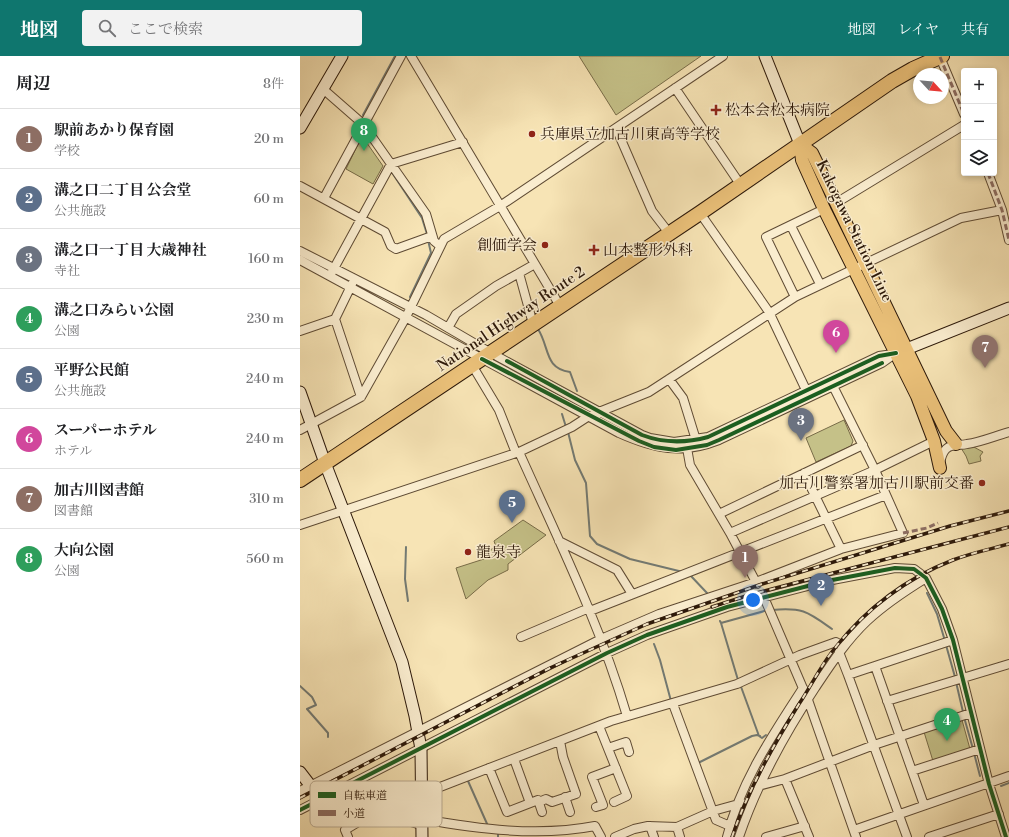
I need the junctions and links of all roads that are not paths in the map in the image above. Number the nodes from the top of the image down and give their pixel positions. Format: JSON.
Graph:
{"nodes":[{"id":1,"x":342,"y":56,"type":"edge"},
{"id":2,"x":401,"y":56,"type":"edge"},
{"id":3,"x":411,"y":56,"type":"edge"},
{"id":4,"x":723,"y":56,"type":"edge"},
{"id":5,"x":765,"y":56,"type":"edge"},
{"id":6,"x":940,"y":56,"type":"edge"},
{"id":7,"x":675,"y":88,"type":"junction"},
{"id":8,"x":323,"y":89,"type":"junction"},
{"id":9,"x":961,"y":107,"type":"edge"},
{"id":10,"x":363,"y":124,"type":"junction"},
{"id":11,"x":961,"y":127,"type":"edge"},
{"id":12,"x":300,"y":128,"type":"edge"},
{"id":13,"x":616,"y":128,"type":"junction"},
{"id":14,"x":463,"y":142,"type":"junction"},
{"id":15,"x":800,"y":144,"type":"junction"},
{"id":16,"x":391,"y":164,"type":"junction"},
{"id":17,"x":989,"y":176,"type":"edge"},
{"id":18,"x":740,"y":184,"type":"junction"},
{"id":19,"x":300,"y":186,"type":"edge"},
{"id":20,"x":324,"y":198,"type":"junction"},
{"id":21,"x":836,"y":203,"type":"junction"},
{"id":22,"x":500,"y":206,"type":"junction"},
{"id":23,"x":824,"y":208,"type":"junction"},
{"id":24,"x":1002,"y":210,"type":"junction"},
{"id":25,"x":700,"y":212,"type":"junction"},
{"id":26,"x":360,"y":219,"type":"junction"},
{"id":27,"x":791,"y":226,"type":"junction"},
{"id":28,"x":669,"y":233,"type":"junction"},
{"id":29,"x":432,"y":236,"type":"junction"},
{"id":30,"x":1009,"y":240,"type":"edge"},
{"id":31,"x":440,"y":246,"type":"junction"},
{"id":32,"x":300,"y":251,"type":"edge"},
{"id":33,"x":300,"y":260,"type":"edge"},
{"id":34,"x":535,"y":264,"type":"junction"},
{"id":35,"x":860,"y":266,"type":"junction"},
{"id":36,"x":334,"y":268,"type":"junction"},
{"id":37,"x":519,"y":273,"type":"junction"},
{"id":38,"x":329,"y":276,"type":"junction"},
{"id":39,"x":355,"y":279,"type":"junction"},
{"id":40,"x":820,"y":284,"type":"junction"},
{"id":41,"x":350,"y":288,"type":"junction"},
{"id":42,"x":795,"y":297,"type":"junction"},
{"id":43,"x":560,"y":306,"type":"junction"},
{"id":44,"x":410,"y":308,"type":"junction"},
{"id":45,"x":1009,"y":308,"type":"edge"},
{"id":46,"x":769,"y":312,"type":"junction"},
{"id":47,"x":406,"y":317,"type":"junction"},
{"id":48,"x":335,"y":319,"type":"junction"},
{"id":49,"x":533,"y":324,"type":"junction"},
{"id":50,"x":448,"y":328,"type":"junction"},
{"id":51,"x":300,"y":331,"type":"edge"},
{"id":52,"x":901,"y":351,"type":"junction"},
{"id":53,"x":482,"y":359,"type":"junction"},
{"id":54,"x":669,"y":379,"type":"junction"},
{"id":55,"x":833,"y":386,"type":"junction"},
{"id":56,"x":806,"y":390,"type":"junction"},
{"id":57,"x":300,"y":392,"type":"edge"},
{"id":58,"x":361,"y":397,"type":"junction"},
{"id":59,"x":598,"y":412,"type":"junction"},
{"id":60,"x":589,"y":416,"type":"junction"},
{"id":61,"x":311,"y":425,"type":"junction"},
{"id":62,"x":300,"y":430,"type":"edge"},
{"id":63,"x":1009,"y":432,"type":"edge"},
{"id":64,"x":696,"y":440,"type":"junction"},
{"id":65,"x":934,"y":440,"type":"junction"},
{"id":66,"x":674,"y":442,"type":"junction"},
{"id":67,"x":956,"y":444,"type":"junction"},
{"id":68,"x":863,"y":445,"type":"junction"},
{"id":69,"x":687,"y":448,"type":"junction"},
{"id":70,"x":517,"y":453,"type":"junction"},
{"id":71,"x":325,"y":463,"type":"junction"},
{"id":72,"x":940,"y":468,"type":"joint"},
{"id":73,"x":875,"y":470,"type":"junction"},
{"id":74,"x":804,"y":473,"type":"junction"},
{"id":75,"x":300,"y":480,"type":"edge"},
{"id":76,"x":886,"y":495,"type":"junction"},
{"id":77,"x":816,"y":497,"type":"junction"},
{"id":78,"x":344,"y":510,"type":"junction"},
{"id":79,"x":719,"y":514,"type":"junction"},
{"id":80,"x":826,"y":519,"type":"junction"},
{"id":81,"x":300,"y":524,"type":"edge"},
{"id":82,"x":730,"y":533,"type":"junction"},
{"id":83,"x":559,"y":541,"type":"junction"},
{"id":84,"x":841,"y":549,"type":"junction"},
{"id":85,"x":740,"y":551,"type":"junction"},
{"id":86,"x":926,"y":578,"type":"junction"},
{"id":87,"x":757,"y":583,"type":"junction"},
{"id":88,"x":632,"y":594,"type":"junction"},
{"id":89,"x":764,"y":597,"type":"junction"},
{"id":90,"x":590,"y":609,"type":"junction"},
{"id":91,"x":521,"y":637,"type":"dead end"},
{"id":92,"x":601,"y":639,"type":"junction"},
{"id":93,"x":953,"y":640,"type":"junction"},
{"id":94,"x":841,"y":649,"type":"junction"},
{"id":95,"x":607,"y":653,"type":"junction"},
{"id":96,"x":791,"y":659,"type":"junction"},
{"id":97,"x":1009,"y":664,"type":"edge"},
{"id":98,"x":875,"y":666,"type":"junction"},
{"id":99,"x":848,"y":675,"type":"junction"},
{"id":100,"x":962,"y":677,"type":"junction"},
{"id":101,"x":803,"y":688,"type":"junction"},
{"id":102,"x":808,"y":700,"type":"junction"},
{"id":103,"x":887,"y":701,"type":"junction"},
{"id":104,"x":673,"y":704,"type":"junction"},
{"id":105,"x":971,"y":713,"type":"junction"},
{"id":106,"x":627,"y":716,"type":"junction"},
{"id":107,"x":599,"y":726,"type":"junction"},
{"id":108,"x":419,"y":732,"type":"junction"},
{"id":109,"x":899,"y":737,"type":"junction"},
{"id":110,"x":560,"y":741,"type":"junction"},
{"id":111,"x":874,"y":745,"type":"junction"},
{"id":112,"x":608,"y":748,"type":"junction"},
{"id":113,"x":980,"y":748,"type":"junction"},
{"id":114,"x":421,"y":749,"type":"junction"},
{"id":115,"x":629,"y":752,"type":"dead end"},
{"id":116,"x":514,"y":759,"type":"junction"},
{"id":117,"x":829,"y":762,"type":"junction"},
{"id":118,"x":490,"y":768,"type":"junction"},
{"id":119,"x":616,"y":768,"type":"junction"},
{"id":120,"x":300,"y":772,"type":"edge"},
{"id":121,"x":912,"y":772,"type":"junction"},
{"id":122,"x":1009,"y":776,"type":"edge"},
{"id":123,"x":785,"y":779,"type":"junction"},
{"id":124,"x":318,"y":781,"type":"edge"},
{"id":125,"x":358,"y":781,"type":"edge"},
{"id":126,"x":422,"y":781,"type":"edge"},
{"id":127,"x":989,"y":784,"type":"junction"},
{"id":128,"x":310,"y":785,"type":"joint"},
{"id":129,"x":442,"y":786,"type":"edge"},
{"id":130,"x":758,"y":786,"type":"junction"},
{"id":131,"x":300,"y":791,"type":"edge"},
{"id":132,"x":565,"y":797,"type":"junction"},
{"id":133,"x":752,"y":800,"type":"junction"},
{"id":134,"x":539,"y":802,"type":"junction"},
{"id":135,"x":614,"y":802,"type":"dead end"},
{"id":136,"x":530,"y":803,"type":"junction"},
{"id":137,"x":739,"y":804,"type":"junction"},
{"id":138,"x":924,"y":804,"type":"junction"},
{"id":139,"x":310,"y":805,"type":"edge"},
{"id":140,"x":596,"y":807,"type":"dead end"},
{"id":141,"x":300,"y":810,"type":"edge"},
{"id":142,"x":713,"y":811,"type":"junction"},
{"id":143,"x":542,"y":812,"type":"dead end"},
{"id":144,"x":570,"y":812,"type":"dead end"},
{"id":145,"x":898,"y":814,"type":"junction"},
{"id":146,"x":999,"y":814,"type":"junction"},
{"id":147,"x":442,"y":824,"type":"edge"},
{"id":148,"x":650,"y":826,"type":"junction"},
{"id":149,"x":730,"y":826,"type":"junction"},
{"id":150,"x":805,"y":826,"type":"junction"},
{"id":151,"x":350,"y":827,"type":"edge"},
{"id":152,"x":677,"y":827,"type":"junction"},
{"id":153,"x":855,"y":833,"type":"edge"},
{"id":154,"x":348,"y":837,"type":"edge"},
{"id":155,"x":601,"y":837,"type":"edge"},
{"id":156,"x":615,"y":837,"type":"edge"},
{"id":157,"x":654,"y":837,"type":"edge"},
{"id":158,"x":680,"y":837,"type":"edge"},
{"id":159,"x":727,"y":837,"type":"edge"},
{"id":160,"x":739,"y":837,"type":"edge"},
{"id":161,"x":766,"y":837,"type":"edge"},
{"id":162,"x":809,"y":837,"type":"edge"},
{"id":163,"x":907,"y":837,"type":"edge"},
{"id":164,"x":929,"y":837,"type":"edge"},
{"id":165,"x":1006,"y":837,"type":"edge"}],
"edges":[{"from":1,"to":8,"type":"street"},
{"from":2,"to":10,"type":"street"},
{"from":3,"to":14,"type":"street"},
{"from":4,"to":7,"type":"street"},
{"from":5,"to":15,"type":"street"},
{"from":6,"to":9,"type":"street"},
{"from":6,"to":15,"type":"highway","name":"National Highway Route 2"},
{"from":7,"to":13,"type":"street"},
{"from":7,"to":18,"type":"street"},
{"from":8,"to":10,"type":"street"},
{"from":8,"to":12,"type":"street"},
{"from":10,"to":16,"type":"street"},
{"from":10,"to":20,"type":"street"},
{"from":11,"to":21,"type":"street"},
{"from":13,"to":22,"type":"street"},
{"from":13,"to":28,"type":"street"},
{"from":14,"to":16,"type":"street"},
{"from":14,"to":22,"type":"street"},
{"from":15,"to":18,"type":"highway","name":"National Highway Route 2"},
{"from":15,"to":21,"type":"main road","name":"Kakogawa Station Line"},
{"from":15,"to":23,"type":"main road","name":"Kakogawa Station Line"},
{"from":16,"to":26,"type":"street"},
{"from":16,"to":29,"type":"street"},
{"from":17,"to":24,"type":"street"},
{"from":18,"to":25,"type":"highway","name":"National Highway Route 2"},
{"from":19,"to":20,"type":"street"},
{"from":20,"to":26,"type":"street"},
{"from":21,"to":35,"type":"main road","name":"Kakogawa Station Line"},
{"from":22,"to":31,"type":"street"},
{"from":22,"to":34,"type":"street"},
{"from":23,"to":27,"type":"street"},
{"from":23,"to":35,"type":"main road","name":"Kakogawa Station Line"},
{"from":24,"to":30,"type":"street"},
{"from":24,"to":35,"type":"street"},
{"from":25,"to":28,"type":"highway","name":"National Highway Route 2"},
{"from":25,"to":46,"type":"street"},
{"from":26,"to":29,"type":"street"},
{"from":26,"to":36,"type":"street"},
{"from":27,"to":40,"type":"street"},
{"from":27,"to":42,"type":"street"},
{"from":28,"to":43,"type":"highway","name":"National Highway Route 2"},
{"from":29,"to":31,"type":"street"},
{"from":31,"to":44,"type":"street"},
{"from":32,"to":36,"type":"street"},
{"from":33,"to":38,"type":"street"},
{"from":34,"to":37,"type":"street"},
{"from":34,"to":43,"type":"street"},
{"from":35,"to":40,"type":"street"},
{"from":35,"to":52,"type":"main road","name":"Kakogawa Station Line"},
{"from":36,"to":38,"type":"street"},
{"from":36,"to":39,"type":"street"},
{"from":37,"to":49,"type":"street"},
{"from":37,"to":50,"type":"street"},
{"from":38,"to":41,"type":"street"},
{"from":39,"to":41,"type":"street"},
{"from":39,"to":44,"type":"street"},
{"from":40,"to":42,"type":"street"},
{"from":41,"to":47,"type":"street"},
{"from":41,"to":48,"type":"street"},
{"from":42,"to":46,"type":"street"},
{"from":43,"to":49,"type":"highway","name":"National Highway Route 2"},
{"from":44,"to":47,"type":"street"},
{"from":44,"to":50,"type":"street"},
{"from":45,"to":52,"type":"street"},
{"from":46,"to":54,"type":"street"},
{"from":46,"to":56,"type":"street"},
{"from":47,"to":53,"type":"street"},
{"from":47,"to":58,"type":"street"},
{"from":48,"to":51,"type":"street"},
{"from":48,"to":58,"type":"street"},
{"from":49,"to":53,"type":"highway","name":"National Highway Route 2"},
{"from":50,"to":53,"type":"street"},
{"from":52,"to":55,"type":"street"},
{"from":52,"to":56,"type":"street"},
{"from":52,"to":65,"type":"main road","name":"Kakogawa Station Line"},
{"from":52,"to":67,"type":"main road","name":"Kakogawa Station Line"},
{"from":53,"to":59,"type":"street"},
{"from":53,"to":60,"type":"street"},
{"from":53,"to":70,"type":"street"},
{"from":53,"to":71,"type":"highway","name":"National Highway Route 2"},
{"from":54,"to":59,"type":"street"},
{"from":54,"to":64,"type":"street"},
{"from":55,"to":68,"type":"street"},
{"from":55,"to":69,"type":"street"},
{"from":56,"to":64,"type":"street"},
{"from":57,"to":61,"type":"street"},
{"from":58,"to":61,"type":"street"},
{"from":59,"to":60,"type":"street"},
{"from":59,"to":66,"type":"street"},
{"from":60,"to":69,"type":"street"},
{"from":60,"to":70,"type":"street"},
{"from":61,"to":62,"type":"street"},
{"from":61,"to":71,"type":"street"},
{"from":63,"to":67,"type":"street"},
{"from":64,"to":66,"type":"street"},
{"from":64,"to":69,"type":"street"},
{"from":65,"to":72,"type":"main road","name":"Kakogawa Station Line"},
{"from":65,"to":73,"type":"street"},
{"from":66,"to":69,"type":"street"},
{"from":67,"to":72,"type":"street"},
{"from":68,"to":73,"type":"street"},
{"from":68,"to":74,"type":"street"},
{"from":69,"to":79,"type":"street"},
{"from":70,"to":78,"type":"street"},
{"from":70,"to":83,"type":"street"},
{"from":71,"to":75,"type":"highway","name":"National Highway Route 2"},
{"from":71,"to":78,"type":"street"},
{"from":73,"to":76,"type":"street"},
{"from":73,"to":77,"type":"street"},
{"from":74,"to":77,"type":"street"},
{"from":74,"to":79,"type":"street"},
{"from":76,"to":80,"type":"street"},
{"from":76,"to":84,"type":"street"},
{"from":77,"to":80,"type":"street"},
{"from":77,"to":82,"type":"street"},
{"from":78,"to":81,"type":"street"},
{"from":78,"to":108,"type":"street"},
{"from":79,"to":82,"type":"street"},
{"from":80,"to":84,"type":"street"},
{"from":80,"to":85,"type":"street"},
{"from":82,"to":85,"type":"street"},
{"from":83,"to":88,"type":"street"},
{"from":83,"to":90,"type":"street"},
{"from":84,"to":87,"type":"street"},
{"from":85,"to":87,"type":"street"},
{"from":85,"to":88,"type":"street"},
{"from":86,"to":89,"type":"street"},
{"from":86,"to":93,"type":"street"},
{"from":86,"to":94,"type":"street"},
{"from":87,"to":92,"type":"street"},
{"from":88,"to":90,"type":"street"},
{"from":89,"to":95,"type":"street"},
{"from":89,"to":96,"type":"street"},
{"from":90,"to":91,"type":"street"},
{"from":90,"to":92,"type":"street"},
{"from":92,"to":95,"type":"street"},
{"from":92,"to":108,"type":"street"},
{"from":93,"to":98,"type":"street"},
{"from":93,"to":100,"type":"street"},
{"from":94,"to":96,"type":"street"},
{"from":94,"to":99,"type":"street"},
{"from":94,"to":102,"type":"street"},
{"from":95,"to":106,"type":"street"},
{"from":95,"to":114,"type":"street"},
{"from":96,"to":101,"type":"street"},
{"from":96,"to":104,"type":"street"},
{"from":97,"to":100,"type":"street"},
{"from":98,"to":99,"type":"street"},
{"from":98,"to":103,"type":"street"},
{"from":99,"to":111,"type":"street"},
{"from":100,"to":103,"type":"street"},
{"from":100,"to":105,"type":"street"},
{"from":101,"to":102,"type":"street"},
{"from":101,"to":137,"type":"street"},
{"from":102,"to":117,"type":"street"},
{"from":102,"to":130,"type":"street"},
{"from":103,"to":109,"type":"street"},
{"from":104,"to":106,"type":"street"},
{"from":104,"to":142,"type":"street"},
{"from":105,"to":109,"type":"street"},
{"from":105,"to":113,"type":"street"},
{"from":106,"to":107,"type":"street"},
{"from":107,"to":110,"type":"street"},
{"from":107,"to":112,"type":"street"},
{"from":108,"to":114,"type":"street"},
{"from":108,"to":124,"type":"street"},
{"from":109,"to":111,"type":"street"},
{"from":109,"to":121,"type":"street"},
{"from":110,"to":116,"type":"street"},
{"from":110,"to":132,"type":"street"},
{"from":111,"to":117,"type":"street"},
{"from":111,"to":145,"type":"street"},
{"from":112,"to":115,"type":"street"},
{"from":112,"to":119,"type":"street"},
{"from":113,"to":121,"type":"street"},
{"from":113,"to":127,"type":"street"},
{"from":114,"to":125,"type":"street"},
{"from":114,"to":126,"type":"street"},
{"from":116,"to":118,"type":"street"},
{"from":116,"to":136,"type":"street"},
{"from":117,"to":123,"type":"street"},
{"from":117,"to":153,"type":"street"},
{"from":118,"to":129,"type":"street"},
{"from":118,"to":136,"type":"street"},
{"from":119,"to":135,"type":"street"},
{"from":119,"to":140,"type":"street"},
{"from":120,"to":128,"type":"street"},
{"from":121,"to":138,"type":"street"},
{"from":122,"to":127,"type":"street"},
{"from":123,"to":130,"type":"street"},
{"from":123,"to":150,"type":"street"},
{"from":127,"to":138,"type":"street"},
{"from":127,"to":146,"type":"street"},
{"from":128,"to":131,"type":"street"},
{"from":130,"to":133,"type":"street"},
{"from":132,"to":134,"type":"street"},
{"from":132,"to":144,"type":"street"},
{"from":133,"to":137,"type":"street"},
{"from":133,"to":160,"type":"street"},
{"from":134,"to":136,"type":"street"},
{"from":134,"to":143,"type":"street"},
{"from":137,"to":142,"type":"street"},
{"from":137,"to":149,"type":"street"},
{"from":138,"to":145,"type":"street"},
{"from":139,"to":141,"type":"street"},
{"from":142,"to":149,"type":"street"},
{"from":142,"to":152,"type":"street"},
{"from":145,"to":153,"type":"street"},
{"from":145,"to":163,"type":"street"},
{"from":146,"to":164,"type":"street"},
{"from":146,"to":165,"type":"street"},
{"from":147,"to":155,"type":"street"},
{"from":148,"to":152,"type":"street"},
{"from":148,"to":156,"type":"street"},
{"from":148,"to":157,"type":"street"},
{"from":149,"to":159,"type":"street"},
{"from":150,"to":161,"type":"street"},
{"from":150,"to":162,"type":"street"},
{"from":151,"to":154,"type":"street"},
{"from":152,"to":158,"type":"street"}]}
